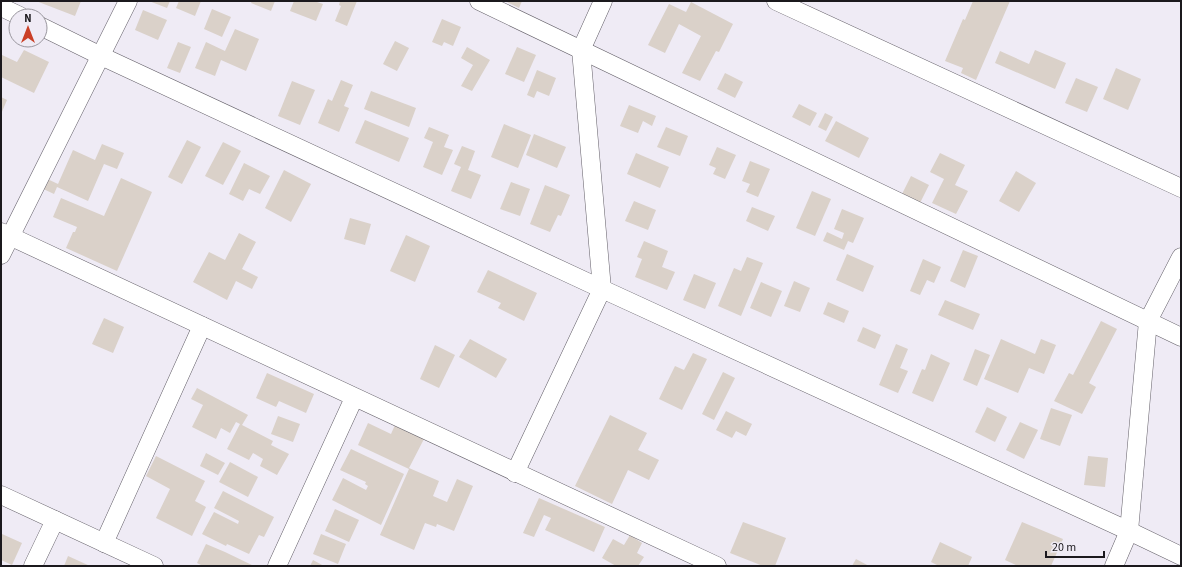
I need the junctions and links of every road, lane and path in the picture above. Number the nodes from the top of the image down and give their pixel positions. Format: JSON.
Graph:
{"nodes":[{"id":1,"x":128,"y":1,"type":"edge"},
{"id":2,"x":479,"y":1,"type":"edge"},
{"id":3,"x":604,"y":1,"type":"edge"},
{"id":4,"x":776,"y":1,"type":"edge"},
{"id":5,"x":48,"y":30,"type":"edge"},
{"id":6,"x":581,"y":50,"type":"junction"},
{"id":7,"x":101,"y":56,"type":"junction"},
{"id":8,"x":1181,"y":188,"type":"edge"},
{"id":9,"x":6,"y":234,"type":"edge"},
{"id":10,"x":1,"y":256,"type":"edge"},
{"id":11,"x":1181,"y":257,"type":"edge"},
{"id":12,"x":602,"y":289,"type":"junction"},
{"id":13,"x":1148,"y":321,"type":"junction"},
{"id":14,"x":202,"y":326,"type":"junction"},
{"id":15,"x":1181,"y":337,"type":"edge"},
{"id":16,"x":354,"y":398,"type":"junction"},
{"id":17,"x":516,"y":473,"type":"junction"},
{"id":18,"x":1,"y":495,"type":"edge"},
{"id":19,"x":55,"y":520,"type":"junction"},
{"id":20,"x":1129,"y":531,"type":"junction"},
{"id":21,"x":104,"y":543,"type":"junction"},
{"id":22,"x":1181,"y":556,"type":"edge"},
{"id":23,"x":33,"y":566,"type":"edge"},
{"id":24,"x":154,"y":566,"type":"edge"},
{"id":25,"x":277,"y":566,"type":"edge"},
{"id":26,"x":717,"y":566,"type":"edge"},
{"id":27,"x":1114,"y":566,"type":"edge"}],
"edges":[{"from":1,"to":7,"type":"street"},
{"from":2,"to":6,"type":"street"},
{"from":3,"to":6,"type":"street"},
{"from":4,"to":8,"type":"street"},
{"from":5,"to":7,"type":"street"},
{"from":6,"to":12,"type":"street"},
{"from":6,"to":13,"type":"street"},
{"from":7,"to":9,"type":"street"},
{"from":7,"to":12,"type":"street"},
{"from":9,"to":10,"type":"street"},
{"from":9,"to":14,"type":"street"},
{"from":11,"to":13,"type":"street"},
{"from":12,"to":17,"type":"street"},
{"from":12,"to":20,"type":"street"},
{"from":13,"to":15,"type":"street"},
{"from":13,"to":20,"type":"street"},
{"from":14,"to":16,"type":"street"},
{"from":14,"to":21,"type":"street"},
{"from":16,"to":17,"type":"street"},
{"from":16,"to":25,"type":"street"},
{"from":17,"to":26,"type":"street"},
{"from":18,"to":19,"type":"street"},
{"from":19,"to":21,"type":"street"},
{"from":19,"to":23,"type":"street"},
{"from":20,"to":22,"type":"street"},
{"from":20,"to":27,"type":"street"},
{"from":21,"to":24,"type":"street"}]}
